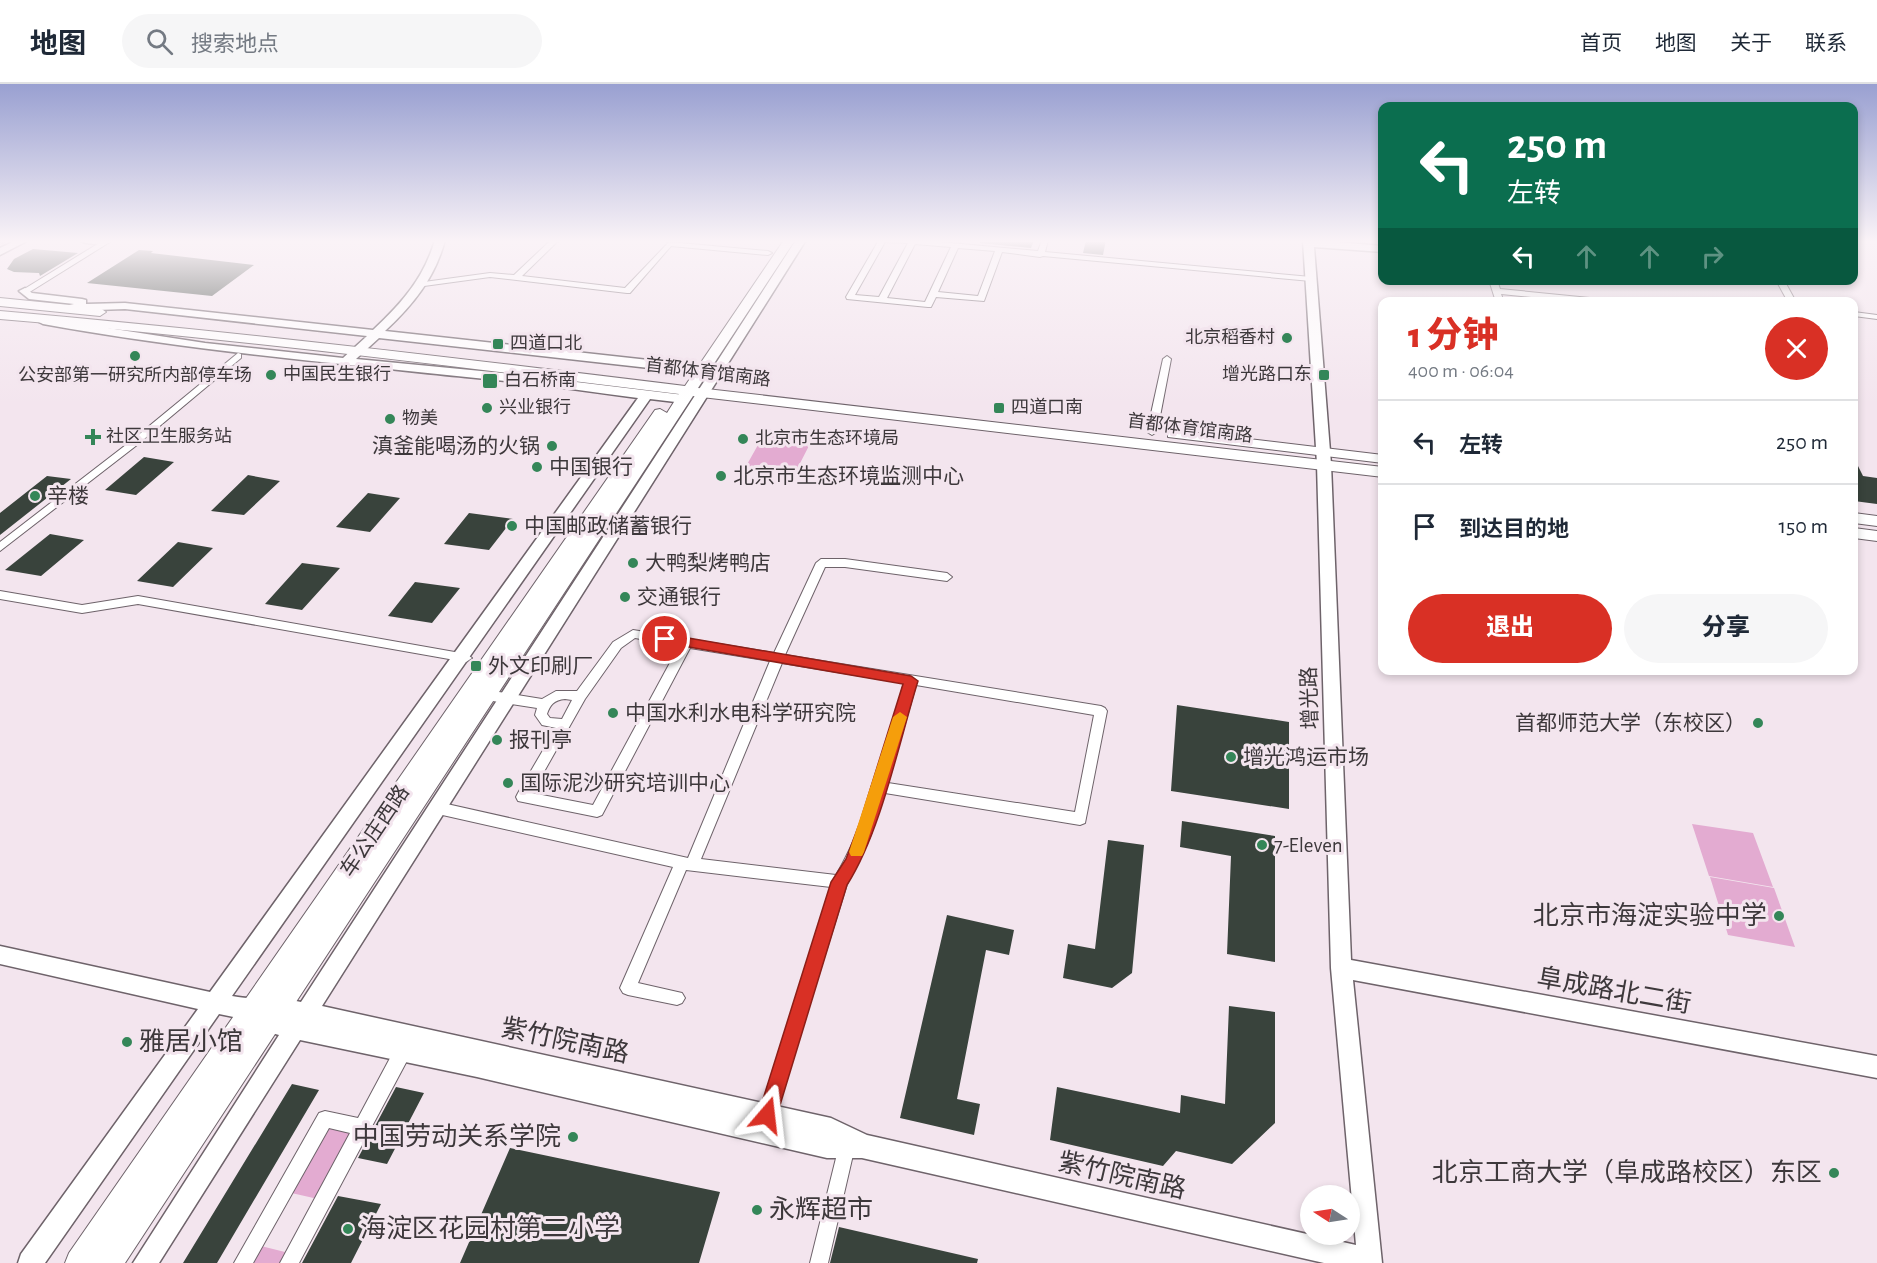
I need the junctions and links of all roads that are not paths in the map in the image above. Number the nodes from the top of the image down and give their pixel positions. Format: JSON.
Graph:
{"nodes":[{"id":1,"x":28,"y":295,"type":"edge"},
{"id":2,"x":413,"y":295,"type":"edge"},
{"id":3,"x":743,"y":295,"type":"edge"},
{"id":4,"x":752,"y":295,"type":"edge"},
{"id":5,"x":759,"y":295,"type":"edge"},
{"id":6,"x":851,"y":295,"type":"edge"},
{"id":7,"x":885,"y":295,"type":"edge"},
{"id":8,"x":933,"y":295,"type":"edge"},
{"id":9,"x":943,"y":295,"type":"edge"},
{"id":10,"x":982,"y":295,"type":"edge"},
{"id":11,"x":1312,"y":295,"type":"edge"},
{"id":12,"x":1538,"y":295,"type":"edge"},
{"id":13,"x":1559,"y":297,"type":"edge"},
{"id":14,"x":882,"y":300,"type":"junction"},
{"id":15,"x":0,"y":302,"type":"edge"},
{"id":16,"x":125,"y":306,"type":"junction"},
{"id":17,"x":66,"y":308,"type":"junction"},
{"id":18,"x":0,"y":315,"type":"edge"},
{"id":19,"x":1858,"y":315,"type":"edge"},
{"id":20,"x":1877,"y":317,"type":"edge"},
{"id":21,"x":27,"y":318,"type":"junction"},
{"id":22,"x":366,"y":342,"type":"junction"},
{"id":23,"x":238,"y":356,"type":"dead end"},
{"id":24,"x":1167,"y":359,"type":"dead end"},
{"id":25,"x":344,"y":364,"type":"junction"},
{"id":26,"x":691,"y":385,"type":"junction"},
{"id":27,"x":646,"y":395,"type":"junction"},
{"id":28,"x":1152,"y":432,"type":"junction"},
{"id":29,"x":1324,"y":458,"type":"junction"},
{"id":30,"x":1378,"y":459,"type":"edge"},
{"id":31,"x":1378,"y":471,"type":"edge"},
{"id":32,"x":1858,"y":519,"type":"edge"},
{"id":33,"x":1877,"y":521,"type":"edge"},
{"id":34,"x":1858,"y":534,"type":"edge"},
{"id":35,"x":1877,"y":536,"type":"edge"},
{"id":36,"x":0,"y":547,"type":"edge"},
{"id":37,"x":947,"y":577,"type":"dead end"},
{"id":38,"x":0,"y":595,"type":"edge"},
{"id":39,"x":687,"y":642,"type":"junction"},
{"id":40,"x":778,"y":657,"type":"junction"},
{"id":41,"x":465,"y":658,"type":"junction"},
{"id":42,"x":911,"y":681,"type":"junction"},
{"id":43,"x":478,"y":694,"type":"junction"},
{"id":44,"x":580,"y":696,"type":"junction"},
{"id":45,"x":508,"y":699,"type":"junction"},
{"id":46,"x":544,"y":704,"type":"junction"},
{"id":47,"x":565,"y":724,"type":"junction"},
{"id":48,"x":878,"y":787,"type":"junction"},
{"id":49,"x":438,"y":808,"type":"junction"},
{"id":50,"x":687,"y":864,"type":"junction"},
{"id":51,"x":840,"y":882,"type":"junction"},
{"id":52,"x":0,"y":955,"type":"edge"},
{"id":53,"x":1341,"y":968,"type":"junction"},
{"id":54,"x":677,"y":998,"type":"dead end"},
{"id":55,"x":215,"y":1002,"type":"junction"},
{"id":56,"x":267,"y":1013,"type":"junction"},
{"id":57,"x":301,"y":1021,"type":"junction"},
{"id":58,"x":403,"y":1051,"type":"junction"},
{"id":59,"x":1877,"y":1067,"type":"edge"},
{"id":60,"x":767,"y":1115,"type":"junction"},
{"id":61,"x":362,"y":1127,"type":"junction"},
{"id":62,"x":854,"y":1146,"type":"junction"},
{"id":63,"x":1370,"y":1262,"type":"edge"},
{"id":64,"x":30,"y":1263,"type":"edge"},
{"id":65,"x":79,"y":1263,"type":"edge"},
{"id":66,"x":109,"y":1263,"type":"edge"},
{"id":67,"x":145,"y":1263,"type":"edge"},
{"id":68,"x":243,"y":1263,"type":"edge"},
{"id":69,"x":288,"y":1263,"type":"edge"},
{"id":70,"x":819,"y":1263,"type":"edge"}],
"edges":[{"from":1,"to":16,"type":"street"},
{"from":2,"to":22,"type":"street"},
{"from":3,"to":26,"type":"main road","name":"车公庄西路"},
{"from":4,"to":26,"type":"main road","name":"车公庄西路"},
{"from":5,"to":26,"type":"street"},
{"from":6,"to":14,"type":"street"},
{"from":7,"to":14,"type":"street"},
{"from":8,"to":14,"type":"street"},
{"from":9,"to":10,"type":"street"},
{"from":11,"to":29,"type":"street","name":"增光路"},
{"from":12,"to":13,"type":"street"},
{"from":15,"to":17,"type":"main road","name":"首都体育馆南路"},
{"from":16,"to":17,"type":"street","name":"首都体育馆南路"},
{"from":16,"to":22,"type":"street","name":"首都体育馆南路"},
{"from":17,"to":22,"type":"main road","name":"首都体育馆南路"},
{"from":18,"to":21,"type":"main road","name":"首都体育馆南路"},
{"from":19,"to":20,"type":"street"},
{"from":21,"to":22,"type":"main road","name":"首都体育馆南路"},
{"from":21,"to":25,"type":"street","name":"首都体育馆南路"},
{"from":22,"to":25,"type":"street"},
{"from":22,"to":26,"type":"main road","name":"首都体育馆南路"},
{"from":22,"to":26,"type":"street","name":"首都体育馆南路"},
{"from":23,"to":36,"type":"street"},
{"from":24,"to":28,"type":"street"},
{"from":25,"to":27,"type":"street","name":"首都体育馆南路"},
{"from":26,"to":27,"type":"street","name":"首都体育馆南路"},
{"from":26,"to":28,"type":"main road","name":"首都体育馆南路"},
{"from":26,"to":29,"type":"main road","name":"首都体育馆南路"},
{"from":26,"to":43,"type":"main road","name":"车公庄西路"},
{"from":26,"to":45,"type":"street"},
{"from":27,"to":41,"type":"street"},
{"from":28,"to":29,"type":"main road","name":"首都体育馆南路"},
{"from":29,"to":30,"type":"main road","name":"首都体育馆南路"},
{"from":29,"to":31,"type":"main road","name":"首都体育馆南路"},
{"from":29,"to":53,"type":"street","name":"增光路"},
{"from":32,"to":33,"type":"main road"},
{"from":34,"to":35,"type":"main road"},
{"from":37,"to":40,"type":"street"},
{"from":38,"to":41,"type":"street"},
{"from":39,"to":40,"type":"street"},
{"from":39,"to":44,"type":"street"},
{"from":39,"to":47,"type":"street"},
{"from":40,"to":42,"type":"street"},
{"from":40,"to":50,"type":"street"},
{"from":41,"to":55,"type":"street"},
{"from":42,"to":48,"type":"street"},
{"from":42,"to":48,"type":"street"},
{"from":43,"to":45,"type":"street"},
{"from":43,"to":56,"type":"main road","name":"车公庄西路"},
{"from":43,"to":56,"type":"main road","name":"车公庄西路"},
{"from":44,"to":46,"type":"street"},
{"from":44,"to":47,"type":"street"},
{"from":45,"to":46,"type":"street"},
{"from":45,"to":49,"type":"street"},
{"from":46,"to":47,"type":"street"},
{"from":48,"to":51,"type":"street"},
{"from":49,"to":50,"type":"street"},
{"from":49,"to":57,"type":"street"},
{"from":50,"to":51,"type":"street"},
{"from":50,"to":54,"type":"street"},
{"from":51,"to":60,"type":"street"},
{"from":52,"to":55,"type":"street","name":"紫竹院南路"},
{"from":53,"to":59,"type":"street","name":"阜成路北二街"},
{"from":53,"to":63,"type":"street","name":"增光路"},
{"from":55,"to":56,"type":"street","name":"紫竹院南路"},
{"from":55,"to":64,"type":"street"},
{"from":56,"to":57,"type":"street","name":"紫竹院南路"},
{"from":56,"to":65,"type":"main road","name":"车公庄西路"},
{"from":56,"to":66,"type":"main road","name":"车公庄西路"},
{"from":57,"to":58,"type":"street","name":"紫竹院南路"},
{"from":57,"to":60,"type":"street","name":"紫竹院南路"},
{"from":57,"to":67,"type":"street"},
{"from":58,"to":61,"type":"street"},
{"from":58,"to":62,"type":"street","name":"紫竹院南路"},
{"from":60,"to":62,"type":"street","name":"紫竹院南路"},
{"from":61,"to":68,"type":"street"},
{"from":61,"to":69,"type":"street"},
{"from":62,"to":63,"type":"street","name":"紫竹院南路"},
{"from":62,"to":70,"type":"street"}]}
